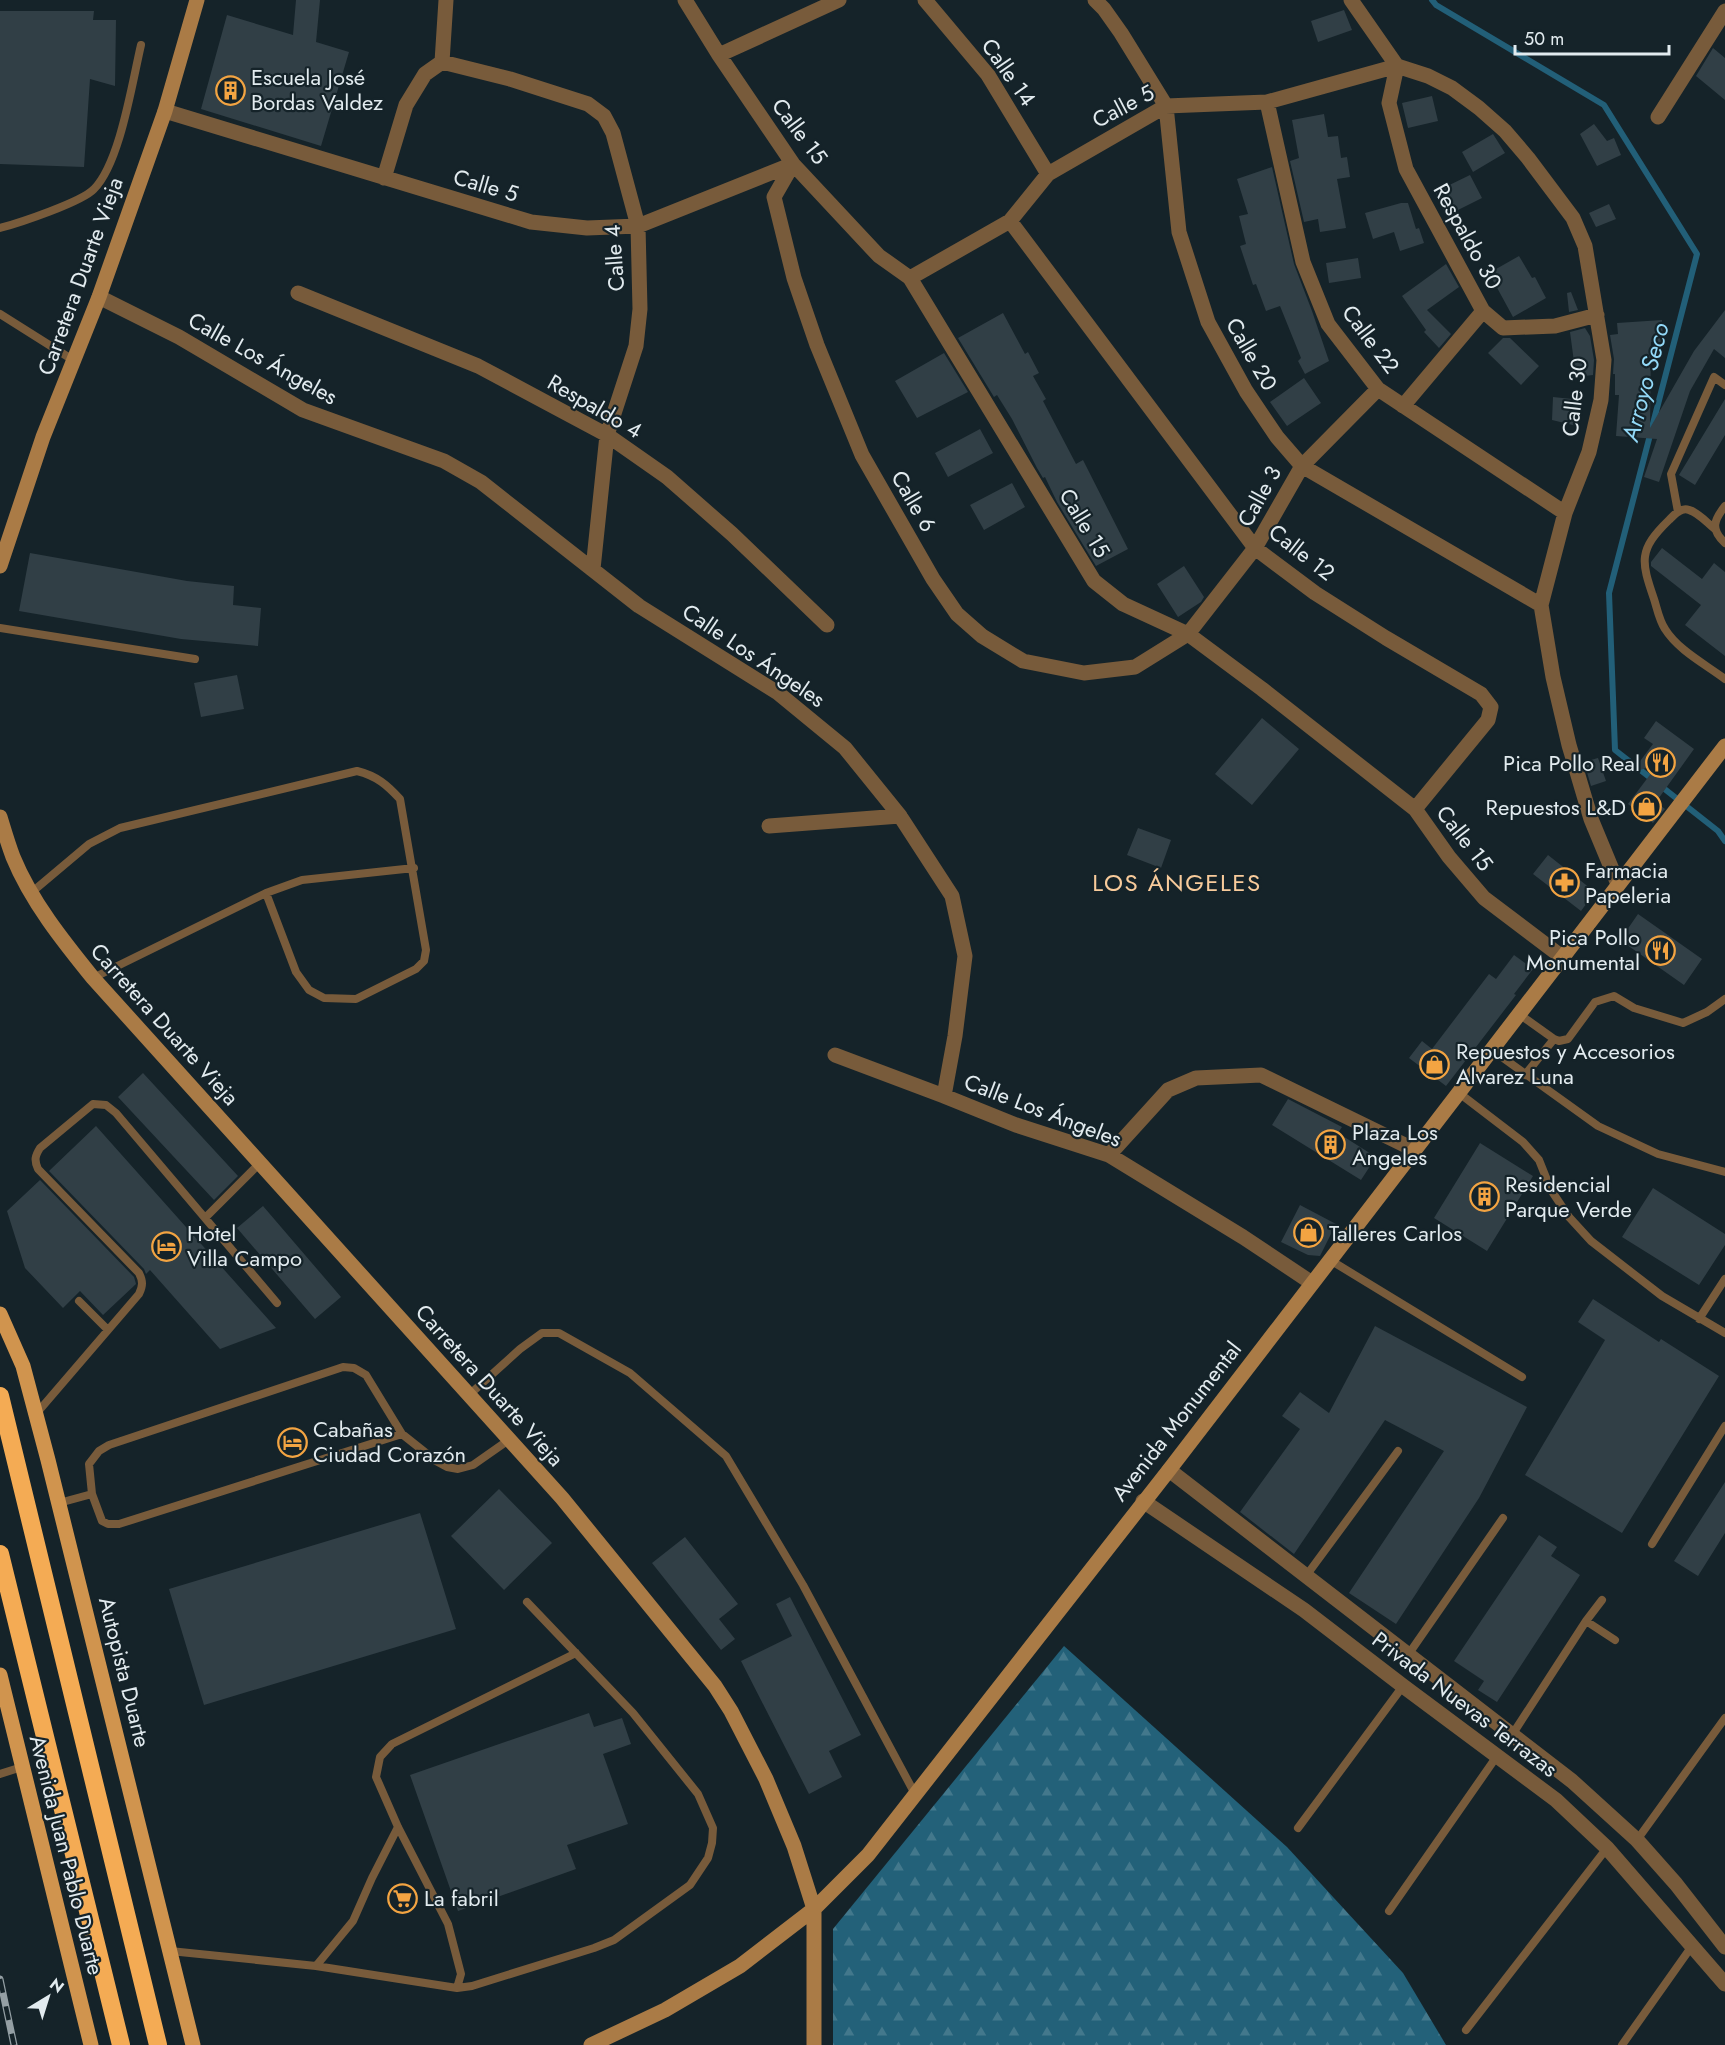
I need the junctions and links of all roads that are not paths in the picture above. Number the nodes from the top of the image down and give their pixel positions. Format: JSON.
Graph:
{"nodes":[{"id":1,"x":197,"y":0,"type":"edge"},
{"id":2,"x":446,"y":0,"type":"edge"},
{"id":3,"x":685,"y":0,"type":"edge"},
{"id":4,"x":839,"y":0,"type":"edge"},
{"id":5,"x":925,"y":0,"type":"edge"},
{"id":6,"x":1095,"y":0,"type":"edge"},
{"id":7,"x":1351,"y":0,"type":"edge"},
{"id":8,"x":1725,"y":11,"type":"edge"},
{"id":9,"x":141,"y":45,"type":"dead end"},
{"id":10,"x":719,"y":55,"type":"junction"},
{"id":11,"x":442,"y":62,"type":"junction"},
{"id":12,"x":1397,"y":66,"type":"junction"},
{"id":13,"x":1267,"y":102,"type":"junction"},
{"id":14,"x":1167,"y":106,"type":"junction"},
{"id":15,"x":165,"y":111,"type":"junction"},
{"id":16,"x":1658,"y":117,"type":"dead end"},
{"id":17,"x":793,"y":164,"type":"junction"},
{"id":18,"x":1048,"y":174,"type":"junction"},
{"id":19,"x":384,"y":178,"type":"junction"},
{"id":20,"x":1010,"y":221,"type":"junction"},
{"id":21,"x":638,"y":226,"type":"junction"},
{"id":22,"x":0,"y":228,"type":"edge"},
{"id":23,"x":910,"y":278,"type":"junction"},
{"id":24,"x":298,"y":293,"type":"dead end"},
{"id":25,"x":99,"y":297,"type":"junction"},
{"id":26,"x":1483,"y":311,"type":"junction"},
{"id":27,"x":0,"y":314,"type":"edge"},
{"id":28,"x":1597,"y":315,"type":"junction"},
{"id":29,"x":73,"y":360,"type":"junction"},
{"id":30,"x":1725,"y":385,"type":"edge"},
{"id":31,"x":1378,"y":388,"type":"junction"},
{"id":32,"x":1403,"y":406,"type":"junction"},
{"id":33,"x":607,"y":435,"type":"junction"},
{"id":34,"x":1302,"y":466,"type":"junction"},
{"id":35,"x":1725,"y":506,"type":"edge"},
{"id":36,"x":1678,"y":512,"type":"junction"},
{"id":37,"x":1565,"y":513,"type":"junction"},
{"id":38,"x":1715,"y":529,"type":"junction"},
{"id":39,"x":1725,"y":543,"type":"edge"},
{"id":40,"x":1255,"y":548,"type":"junction"},
{"id":41,"x":0,"y":566,"type":"edge"},
{"id":42,"x":592,"y":568,"type":"junction"},
{"id":43,"x":1541,"y":605,"type":"junction"},
{"id":44,"x":827,"y":625,"type":"dead end"},
{"id":45,"x":0,"y":628,"type":"edge"},
{"id":46,"x":1188,"y":634,"type":"junction"},
{"id":47,"x":195,"y":659,"type":"dead end"},
{"id":48,"x":1725,"y":680,"type":"edge"},
{"id":49,"x":1725,"y":746,"type":"edge"},
{"id":50,"x":1415,"y":809,"type":"junction"},
{"id":51,"x":900,"y":816,"type":"junction"},
{"id":52,"x":0,"y":817,"type":"edge"},
{"id":53,"x":769,"y":826,"type":"dead end"},
{"id":54,"x":414,"y":868,"type":"junction"},
{"id":55,"x":1618,"y":884,"type":"junction"},
{"id":56,"x":32,"y":892,"type":"junction"},
{"id":57,"x":266,"y":893,"type":"junction"},
{"id":58,"x":1562,"y":957,"type":"junction"},
{"id":59,"x":93,"y":978,"type":"junction"},
{"id":60,"x":1725,"y":999,"type":"edge"},
{"id":61,"x":1519,"y":1014,"type":"junction"},
{"id":62,"x":1554,"y":1039,"type":"junction"},
{"id":63,"x":1492,"y":1050,"type":"junction"},
{"id":64,"x":835,"y":1055,"type":"dead end"},
{"id":65,"x":1525,"y":1075,"type":"junction"},
{"id":66,"x":1459,"y":1093,"type":"junction"},
{"id":67,"x":944,"y":1096,"type":"junction"},
{"id":68,"x":1415,"y":1150,"type":"junction"},
{"id":69,"x":1109,"y":1155,"type":"junction"},
{"id":70,"x":259,"y":1164,"type":"junction"},
{"id":71,"x":1725,"y":1172,"type":"edge"},
{"id":72,"x":205,"y":1218,"type":"junction"},
{"id":73,"x":1330,"y":1260,"type":"junction"},
{"id":74,"x":1725,"y":1279,"type":"edge"},
{"id":75,"x":1312,"y":1283,"type":"junction"},
{"id":76,"x":79,"y":1301,"type":"dead end"},
{"id":77,"x":278,"y":1302,"type":"dead end"},
{"id":78,"x":0,"y":1314,"type":"edge"},
{"id":79,"x":1699,"y":1319,"type":"junction"},
{"id":80,"x":108,"y":1330,"type":"junction"},
{"id":81,"x":1725,"y":1334,"type":"edge"},
{"id":82,"x":1522,"y":1377,"type":"dead end"},
{"id":83,"x":469,"y":1395,"type":"junction"},
{"id":84,"x":0,"y":1396,"type":"edge"},
{"id":85,"x":36,"y":1414,"type":"junction"},
{"id":86,"x":1725,"y":1426,"type":"edge"},
{"id":87,"x":402,"y":1434,"type":"junction"},
{"id":88,"x":510,"y":1439,"type":"junction"},
{"id":89,"x":1398,"y":1451,"type":"dead end"},
{"id":90,"x":1169,"y":1470,"type":"junction"},
{"id":91,"x":92,"y":1494,"type":"junction"},
{"id":92,"x":1143,"y":1501,"type":"junction"},
{"id":93,"x":59,"y":1503,"type":"junction"},
{"id":94,"x":1503,"y":1518,"type":"dead end"},
{"id":95,"x":1652,"y":1544,"type":"dead end"},
{"id":96,"x":0,"y":1554,"type":"edge"},
{"id":97,"x":1306,"y":1576,"type":"junction"},
{"id":98,"x":1602,"y":1600,"type":"dead end"},
{"id":99,"x":527,"y":1602,"type":"dead end"},
{"id":100,"x":1586,"y":1621,"type":"junction"},
{"id":101,"x":1615,"y":1640,"type":"dead end"},
{"id":102,"x":576,"y":1653,"type":"junction"},
{"id":103,"x":1408,"y":1655,"type":"junction"},
{"id":104,"x":0,"y":1675,"type":"edge"},
{"id":105,"x":1403,"y":1686,"type":"junction"},
{"id":106,"x":1725,"y":1718,"type":"edge"},
{"id":107,"x":1512,"y":1735,"type":"junction"},
{"id":108,"x":1497,"y":1756,"type":"junction"},
{"id":109,"x":22,"y":1767,"type":"junction"},
{"id":110,"x":0,"y":1774,"type":"edge"},
{"id":111,"x":915,"y":1794,"type":"junction"},
{"id":112,"x":398,"y":1827,"type":"junction"},
{"id":113,"x":1298,"y":1828,"type":"dead end"},
{"id":114,"x":1637,"y":1840,"type":"junction"},
{"id":115,"x":1607,"y":1848,"type":"junction"},
{"id":116,"x":814,"y":1909,"type":"junction"},
{"id":117,"x":1389,"y":1911,"type":"dead end"},
{"id":118,"x":1723,"y":1939,"type":"edge"},
{"id":119,"x":1692,"y":1946,"type":"junction"},
{"id":120,"x":170,"y":1951,"type":"junction"},
{"id":121,"x":316,"y":1966,"type":"junction"},
{"id":122,"x":1725,"y":1984,"type":"edge"},
{"id":123,"x":457,"y":1988,"type":"junction"},
{"id":124,"x":1466,"y":2030,"type":"dead end"},
{"id":125,"x":91,"y":2045,"type":"edge"},
{"id":126,"x":121,"y":2045,"type":"edge"},
{"id":127,"x":158,"y":2045,"type":"edge"},
{"id":128,"x":192,"y":2045,"type":"edge"},
{"id":129,"x":591,"y":2045,"type":"edge"},
{"id":130,"x":814,"y":2045,"type":"edge"},
{"id":131,"x":1622,"y":2045,"type":"edge"}],
"edges":[{"from":1,"to":15,"type":"main road","name":"Carretera Duarte Vieja"},
{"from":2,"to":11,"type":"street"},
{"from":3,"to":10,"type":"street","name":"Calle 15"},
{"from":4,"to":10,"type":"street"},
{"from":5,"to":18,"type":"street","name":"Calle 14"},
{"from":6,"to":14,"type":"street","name":"Calle 20"},
{"from":7,"to":12,"type":"street"},
{"from":8,"to":16,"type":"street"},
{"from":9,"to":22,"type":"lane"},
{"from":10,"to":17,"type":"street","name":"Calle 15"},
{"from":11,"to":19,"type":"street"},
{"from":11,"to":21,"type":"street","name":"Calle 4"},
{"from":12,"to":13,"type":"street","name":"Calle 5"},
{"from":12,"to":26,"type":"street","name":"Respaldo 30"},
{"from":12,"to":28,"type":"street","name":"Calle 30"},
{"from":13,"to":14,"type":"street","name":"Calle 5"},
{"from":13,"to":31,"type":"street","name":"Calle 22"},
{"from":14,"to":18,"type":"street","name":"Calle 5"},
{"from":14,"to":34,"type":"street","name":"Calle 20"},
{"from":15,"to":19,"type":"street","name":"Calle 5"},
{"from":15,"to":25,"type":"main road","name":"Carretera Duarte Vieja"},
{"from":17,"to":21,"type":"street","name":"Calle 5"},
{"from":17,"to":23,"type":"street","name":"Calle 15"},
{"from":17,"to":46,"type":"street","name":"Calle 6"},
{"from":18,"to":20,"type":"street","name":"Calle 5"},
{"from":19,"to":21,"type":"street","name":"Calle 5"},
{"from":20,"to":23,"type":"street","name":"Calle 5"},
{"from":20,"to":40,"type":"street","name":"Calle 12"},
{"from":21,"to":33,"type":"street","name":"Calle 4"},
{"from":23,"to":46,"type":"street","name":"Calle 15"},
{"from":24,"to":33,"type":"street","name":"Respaldo 4"},
{"from":25,"to":29,"type":"main road","name":"Carretera Duarte Vieja"},
{"from":25,"to":42,"type":"street","name":"Calle Los Ángeles"},
{"from":26,"to":28,"type":"street","name":"Respaldo 30"},
{"from":26,"to":32,"type":"street"},
{"from":27,"to":29,"type":"lane"},
{"from":28,"to":37,"type":"street","name":"Calle 30"},
{"from":29,"to":41,"type":"main road","name":"Carretera Duarte Vieja"},
{"from":30,"to":36,"type":"lane"},
{"from":31,"to":32,"type":"street","name":"Calle 22"},
{"from":31,"to":34,"type":"street","name":"Calle 3"},
{"from":32,"to":37,"type":"street","name":"Calle 22"},
{"from":33,"to":42,"type":"street","name":"Calle 4"},
{"from":33,"to":44,"type":"street","name":"Respaldo 4"},
{"from":34,"to":40,"type":"street","name":"Calle 3"},
{"from":34,"to":43,"type":"street","name":"Calle 20"},
{"from":35,"to":38,"type":"lane"},
{"from":36,"to":38,"type":"lane"},
{"from":36,"to":48,"type":"lane"},
{"from":37,"to":43,"type":"street","name":"Calle 30"},
{"from":38,"to":39,"type":"lane"},
{"from":40,"to":46,"type":"street","name":"Calle 3"},
{"from":40,"to":50,"type":"street","name":"Calle 12"},
{"from":42,"to":51,"type":"street","name":"Calle Los Ángeles"},
{"from":43,"to":55,"type":"street","name":"Calle 30"},
{"from":45,"to":47,"type":"lane"},
{"from":46,"to":50,"type":"street","name":"Calle 15"},
{"from":49,"to":55,"type":"main road","name":"Avenida Monumental"},
{"from":50,"to":58,"type":"street","name":"Calle 15"},
{"from":51,"to":53,"type":"street"},
{"from":51,"to":67,"type":"street","name":"Calle Los Ángeles"},
{"from":52,"to":56,"type":"main road","name":"Carretera Duarte Vieja"},
{"from":54,"to":56,"type":"lane"},
{"from":54,"to":57,"type":"lane"},
{"from":54,"to":57,"type":"lane"},
{"from":55,"to":58,"type":"main road","name":"Avenida Monumental"},
{"from":56,"to":59,"type":"main road","name":"Carretera Duarte Vieja"},
{"from":57,"to":59,"type":"lane"},
{"from":58,"to":61,"type":"main road","name":"Avenida Monumental"},
{"from":59,"to":70,"type":"main road","name":"Carretera Duarte Vieja"},
{"from":60,"to":62,"type":"lane"},
{"from":61,"to":62,"type":"lane"},
{"from":61,"to":63,"type":"main road","name":"Avenida Monumental"},
{"from":62,"to":65,"type":"lane"},
{"from":63,"to":65,"type":"lane"},
{"from":63,"to":66,"type":"main road","name":"Avenida Monumental"},
{"from":64,"to":67,"type":"street"},
{"from":65,"to":71,"type":"lane"},
{"from":66,"to":68,"type":"main road","name":"Avenida Monumental"},
{"from":66,"to":79,"type":"lane"},
{"from":67,"to":69,"type":"street","name":"Calle Los Ángeles"},
{"from":68,"to":69,"type":"street"},
{"from":68,"to":73,"type":"main road","name":"Avenida Monumental"},
{"from":69,"to":75,"type":"street","name":"Calle Los Ángeles"},
{"from":70,"to":72,"type":"lane"},
{"from":70,"to":83,"type":"main road","name":"Carretera Duarte Vieja"},
{"from":72,"to":77,"type":"lane"},
{"from":72,"to":80,"type":"lane"},
{"from":73,"to":75,"type":"main road","name":"Avenida Monumental"},
{"from":73,"to":82,"type":"lane"},
{"from":74,"to":79,"type":"lane"},
{"from":75,"to":90,"type":"main road","name":"Avenida Monumental"},
{"from":76,"to":80,"type":"lane"},
{"from":78,"to":85,"type":"main road","name":"Autopista Duarte"},
{"from":79,"to":81,"type":"lane"},
{"from":80,"to":85,"type":"lane"},
{"from":83,"to":88,"type":"main road","name":"Carretera Duarte Vieja"},
{"from":83,"to":111,"type":"lane"},
{"from":84,"to":127,"type":"highway"},
{"from":85,"to":93,"type":"main road","name":"Autopista Duarte"},
{"from":86,"to":95,"type":"lane"},
{"from":87,"to":88,"type":"lane"},
{"from":87,"to":91,"type":"lane"},
{"from":87,"to":91,"type":"lane"},
{"from":88,"to":116,"type":"main road","name":"Carretera Duarte Vieja"},
{"from":89,"to":97,"type":"lane"},
{"from":90,"to":92,"type":"main road","name":"Avenida Monumental"},
{"from":90,"to":97,"type":"street","name":"Privada Nuevas Terrazas"},
{"from":91,"to":93,"type":"lane"},
{"from":92,"to":105,"type":"street","name":"Privada Nuevas Terrazas"},
{"from":92,"to":111,"type":"main road","name":"Avenida Monumental"},
{"from":93,"to":120,"type":"main road","name":"Autopista Duarte"},
{"from":94,"to":103,"type":"lane"},
{"from":96,"to":126,"type":"highway"},
{"from":97,"to":103,"type":"street","name":"Privada Nuevas Terrazas"},
{"from":98,"to":100,"type":"lane"},
{"from":99,"to":102,"type":"lane"},
{"from":100,"to":101,"type":"lane"},
{"from":100,"to":107,"type":"lane"},
{"from":102,"to":112,"type":"lane"},
{"from":102,"to":123,"type":"lane"},
{"from":103,"to":107,"type":"street","name":"Privada Nuevas Terrazas"},
{"from":104,"to":109,"type":"main road","name":"Avenida Juan Pablo Duarte"},
{"from":105,"to":108,"type":"street","name":"Privada Nuevas Terrazas"},
{"from":105,"to":113,"type":"lane"},
{"from":106,"to":114,"type":"lane"},
{"from":107,"to":114,"type":"street","name":"Privada Nuevas Terrazas"},
{"from":108,"to":115,"type":"street","name":"Privada Nuevas Terrazas"},
{"from":108,"to":117,"type":"lane"},
{"from":109,"to":110,"type":"lane"},
{"from":109,"to":125,"type":"main road","name":"Avenida Juan Pablo Duarte"},
{"from":111,"to":116,"type":"main road","name":"Avenida Monumental"},
{"from":112,"to":121,"type":"lane"},
{"from":112,"to":123,"type":"lane"},
{"from":114,"to":118,"type":"street","name":"Privada Nuevas Terrazas"},
{"from":115,"to":119,"type":"street","name":"Privada Nuevas Terrazas"},
{"from":115,"to":124,"type":"lane"},
{"from":116,"to":129,"type":"main road","name":"Avenida Monumental"},
{"from":116,"to":130,"type":"main road","name":"Carretera Duarte Vieja"},
{"from":119,"to":122,"type":"street","name":"Privada Nuevas Terrazas"},
{"from":119,"to":131,"type":"lane"},
{"from":120,"to":121,"type":"lane"},
{"from":120,"to":128,"type":"main road","name":"Autopista Duarte"},
{"from":121,"to":123,"type":"lane"}]}
